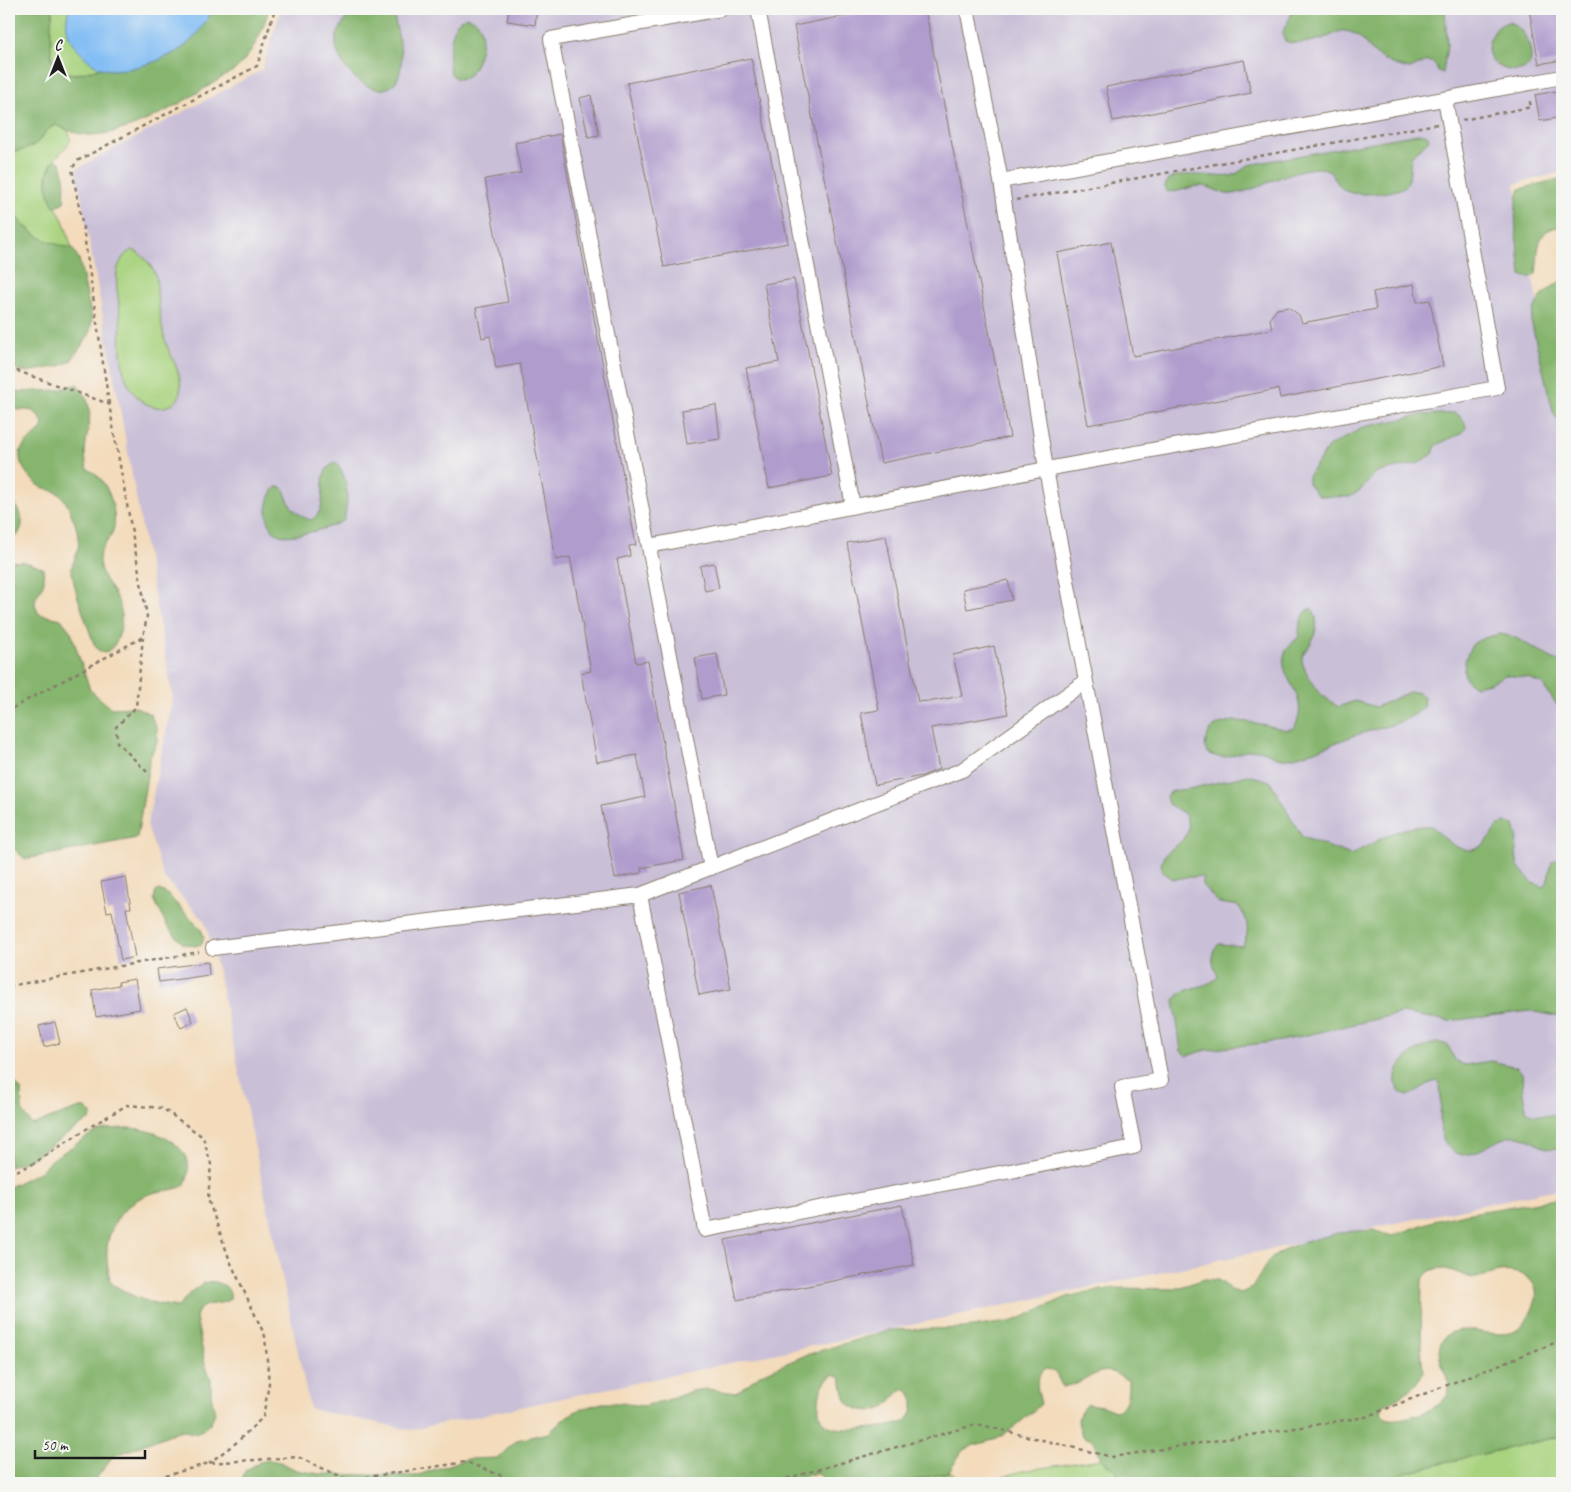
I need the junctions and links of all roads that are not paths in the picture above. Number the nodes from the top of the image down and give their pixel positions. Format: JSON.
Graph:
{"nodes":[{"id":1,"x":720,"y":9,"type":"edge"},
{"id":2,"x":758,"y":9,"type":"edge"},
{"id":3,"x":967,"y":9,"type":"edge"},
{"id":4,"x":1562,"y":77,"type":"edge"},
{"id":5,"x":1445,"y":99,"type":"junction"},
{"id":6,"x":1001,"y":181,"type":"junction"},
{"id":7,"x":1046,"y":469,"type":"junction"},
{"id":8,"x":853,"y":506,"type":"junction"},
{"id":9,"x":649,"y":546,"type":"junction"},
{"id":10,"x":1086,"y":681,"type":"junction"},
{"id":11,"x":712,"y":868,"type":"junction"},
{"id":12,"x":640,"y":895,"type":"junction"},
{"id":13,"x":213,"y":948,"type":"road end"}],
"edges":[{"from":1,"to":9,"type":"street"},
{"from":2,"to":8,"type":"street"},
{"from":3,"to":6,"type":"street"},
{"from":4,"to":5,"type":"street"},
{"from":5,"to":6,"type":"street"},
{"from":5,"to":7,"type":"street"},
{"from":6,"to":7,"type":"street"},
{"from":7,"to":8,"type":"street"},
{"from":7,"to":10,"type":"street"},
{"from":8,"to":9,"type":"street"},
{"from":9,"to":11,"type":"street"},
{"from":10,"to":11,"type":"street"},
{"from":10,"to":12,"type":"street"},
{"from":11,"to":12,"type":"street"},
{"from":12,"to":13,"type":"street"}]}
